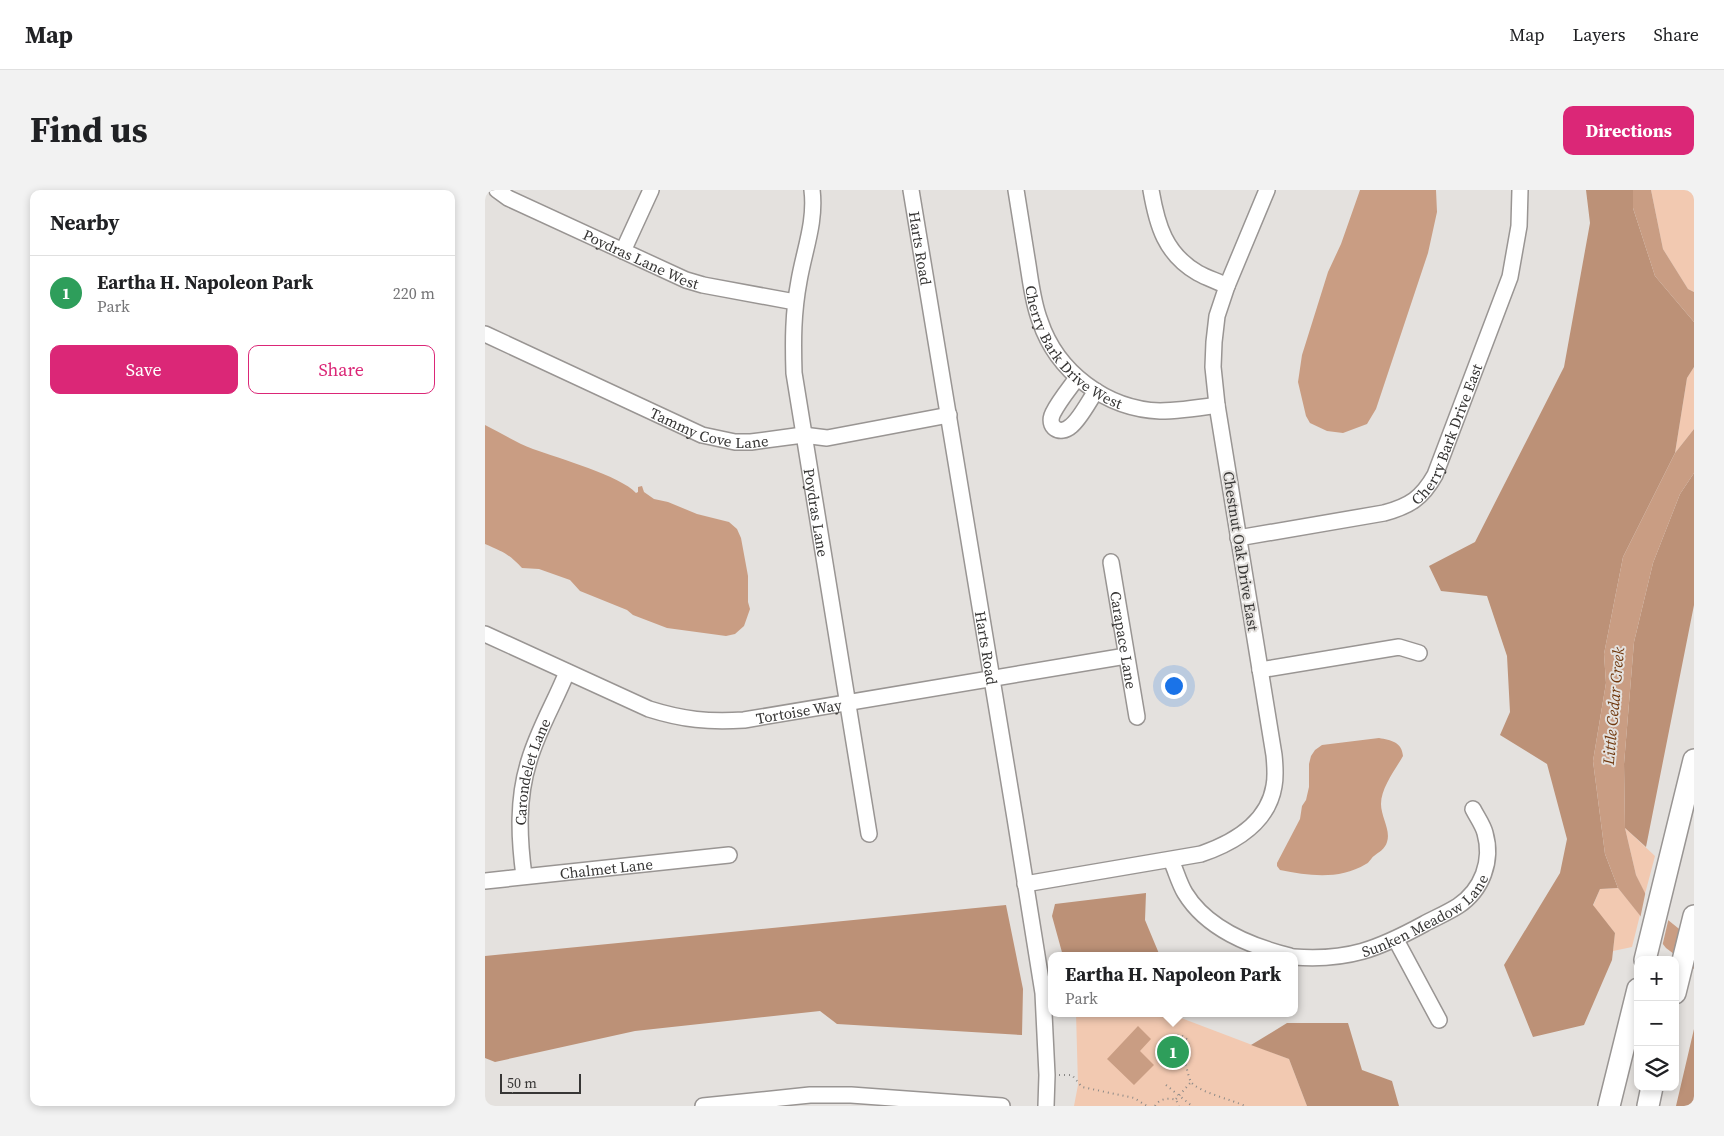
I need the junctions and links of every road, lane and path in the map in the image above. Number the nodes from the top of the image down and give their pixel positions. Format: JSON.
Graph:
{"nodes":[{"id":1,"x":497,"y":190,"type":"edge"},
{"id":2,"x":651,"y":190,"type":"edge"},
{"id":3,"x":812,"y":190,"type":"edge"},
{"id":4,"x":911,"y":190,"type":"edge"},
{"id":5,"x":1016,"y":190,"type":"edge"},
{"id":6,"x":1151,"y":190,"type":"edge"},
{"id":7,"x":1267,"y":190,"type":"edge"},
{"id":8,"x":1520,"y":190,"type":"edge"},
{"id":9,"x":623,"y":251,"type":"junction"},
{"id":10,"x":1227,"y":286,"type":"junction"},
{"id":11,"x":795,"y":302,"type":"junction"},
{"id":12,"x":485,"y":334,"type":"edge"},
{"id":13,"x":1077,"y":378,"type":"junction"},
{"id":14,"x":1095,"y":391,"type":"junction"},
{"id":15,"x":1217,"y":405,"type":"junction"},
{"id":16,"x":949,"y":415,"type":"junction"},
{"id":17,"x":803,"y":435,"type":"junction"},
{"id":18,"x":1238,"y":538,"type":"junction"},
{"id":19,"x":1111,"y":562,"type":"dead end"},
{"id":20,"x":485,"y":634,"type":"edge"},
{"id":21,"x":1419,"y":653,"type":"dead end"},
{"id":22,"x":1126,"y":656,"type":"junction"},
{"id":23,"x":1260,"y":670,"type":"junction"},
{"id":24,"x":567,"y":672,"type":"junction"},
{"id":25,"x":992,"y":679,"type":"junction"},
{"id":26,"x":847,"y":702,"type":"junction"},
{"id":27,"x":1137,"y":717,"type":"dead end"},
{"id":28,"x":1694,"y":760,"type":"edge"},
{"id":29,"x":1473,"y":809,"type":"dead end"},
{"id":30,"x":869,"y":834,"type":"dead end"},
{"id":31,"x":729,"y":854,"type":"dead end"},
{"id":32,"x":1171,"y":860,"type":"junction"},
{"id":33,"x":524,"y":876,"type":"junction"},
{"id":34,"x":485,"y":881,"type":"edge"},
{"id":35,"x":1025,"y":884,"type":"junction"},
{"id":36,"x":1694,"y":916,"type":"edge"},
{"id":37,"x":1396,"y":940,"type":"junction"},
{"id":38,"x":1276,"y":952,"type":"edge"},
{"id":39,"x":1298,"y":956,"type":"edge"},
{"id":40,"x":1646,"y":956,"type":"edge"},
{"id":41,"x":1679,"y":977,"type":"edge"},
{"id":42,"x":1635,"y":1001,"type":"edge"},
{"id":43,"x":1439,"y":1020,"type":"dead end"},
{"id":44,"x":1169,"y":1039,"type":"dead end"},
{"id":45,"x":1057,"y":1075,"type":"dead end"},
{"id":46,"x":1191,"y":1082,"type":"junction"},
{"id":47,"x":1166,"y":1085,"type":"dead end"},
{"id":48,"x":1651,"y":1091,"type":"edge"},
{"id":49,"x":1179,"y":1096,"type":"junction"},
{"id":50,"x":1176,"y":1100,"type":"junction"},
{"id":51,"x":894,"y":1102,"type":"edge"},
{"id":52,"x":704,"y":1106,"type":"edge"},
{"id":53,"x":1002,"y":1106,"type":"edge"},
{"id":54,"x":1046,"y":1106,"type":"edge"},
{"id":55,"x":1147,"y":1106,"type":"edge"},
{"id":56,"x":1155,"y":1106,"type":"edge"},
{"id":57,"x":1179,"y":1106,"type":"edge"},
{"id":58,"x":1192,"y":1106,"type":"edge"},
{"id":59,"x":1245,"y":1106,"type":"edge"},
{"id":60,"x":1609,"y":1106,"type":"edge"},
{"id":61,"x":1648,"y":1106,"type":"edge"}],
"edges":[{"from":1,"to":9,"type":"street","name":"Poydras Lane West"},
{"from":2,"to":9,"type":"street"},
{"from":3,"to":11,"type":"street","name":"Poydras Lane"},
{"from":4,"to":16,"type":"street","name":"Harts Road"},
{"from":5,"to":13,"type":"street","name":"Cherry Bark Drive West"},
{"from":6,"to":10,"type":"street"},
{"from":7,"to":10,"type":"street","name":"Chestnut Oak Drive East"},
{"from":8,"to":18,"type":"street","name":"Cherry Bark Drive East"},
{"from":9,"to":11,"type":"street","name":"Poydras Lane West"},
{"from":10,"to":15,"type":"street","name":"Chestnut Oak Drive East"},
{"from":11,"to":17,"type":"street","name":"Poydras Lane"},
{"from":12,"to":17,"type":"street","name":"Tammy Cove Lane"},
{"from":13,"to":14,"type":"street","name":"Cherry Bark Drive West"},
{"from":13,"to":14,"type":"street"},
{"from":14,"to":15,"type":"street","name":"Cherry Bark Drive West"},
{"from":15,"to":18,"type":"street","name":"Chestnut Oak Drive East"},
{"from":16,"to":17,"type":"street","name":"Tammy Cove Lane"},
{"from":16,"to":25,"type":"street","name":"Harts Road"},
{"from":17,"to":26,"type":"street","name":"Poydras Lane"},
{"from":18,"to":23,"type":"street","name":"Chestnut Oak Drive East"},
{"from":19,"to":22,"type":"street","name":"Carapace Lane"},
{"from":20,"to":24,"type":"street","name":"Tortoise Way"},
{"from":21,"to":23,"type":"street"},
{"from":22,"to":25,"type":"street","name":"Tortoise Way"},
{"from":22,"to":27,"type":"street","name":"Carapace Lane"},
{"from":23,"to":32,"type":"street","name":"Chestnut Oak Drive East"},
{"from":24,"to":26,"type":"street","name":"Tortoise Way"},
{"from":24,"to":33,"type":"street","name":"Carondelet Lane"},
{"from":25,"to":26,"type":"street","name":"Tortoise Way"},
{"from":25,"to":35,"type":"street","name":"Harts Road"},
{"from":26,"to":30,"type":"street","name":"Poydras Lane"},
{"from":28,"to":40,"type":"highway"},
{"from":29,"to":37,"type":"street","name":"Sunken Meadow Lane"},
{"from":31,"to":33,"type":"street","name":"Chalmet Lane"},
{"from":32,"to":35,"type":"street","name":"Chestnut Oak Drive East"},
{"from":32,"to":38,"type":"street"},
{"from":33,"to":34,"type":"street","name":"Chalmet Lane"},
{"from":35,"to":54,"type":"street","name":"Harts Road"},
{"from":36,"to":41,"type":"highway"},
{"from":37,"to":39,"type":"street","name":"Sunken Meadow Lane"},
{"from":37,"to":43,"type":"street"},
{"from":42,"to":60,"type":"highway"},
{"from":44,"to":46,"type":"path"},
{"from":45,"to":55,"type":"path"},
{"from":46,"to":49,"type":"path"},
{"from":46,"to":59,"type":"path"},
{"from":47,"to":49,"type":"path"},
{"from":48,"to":61,"type":"highway"},
{"from":49,"to":50,"type":"path"},
{"from":49,"to":58,"type":"path"},
{"from":50,"to":56,"type":"path"},
{"from":50,"to":57,"type":"path"},
{"from":51,"to":52,"type":"street"},
{"from":51,"to":53,"type":"street"}]}
